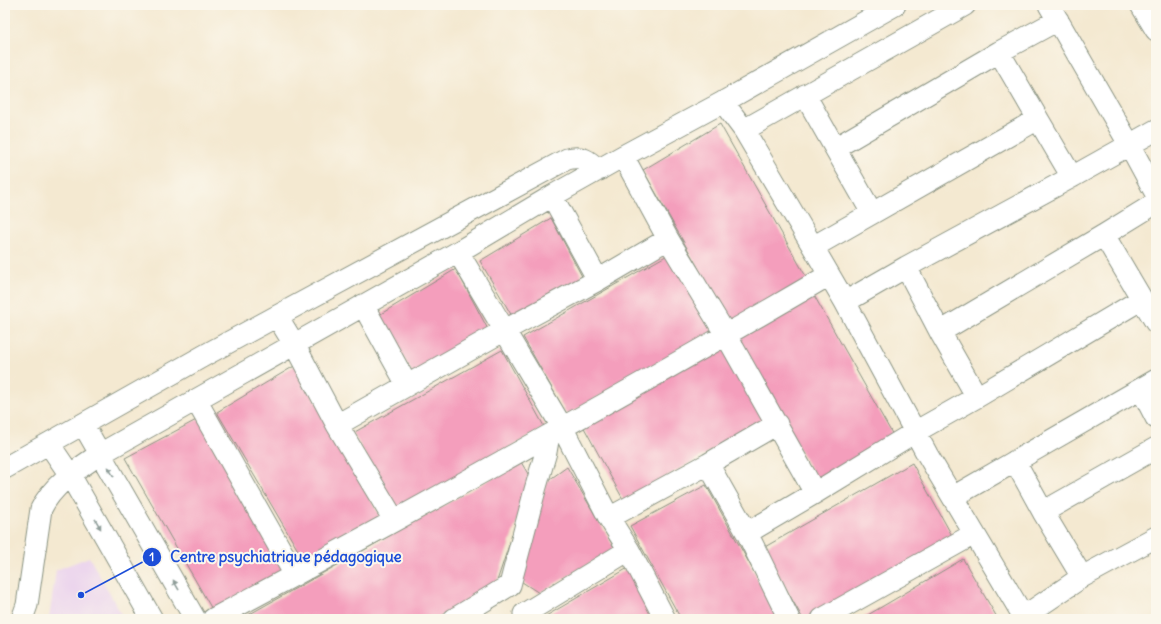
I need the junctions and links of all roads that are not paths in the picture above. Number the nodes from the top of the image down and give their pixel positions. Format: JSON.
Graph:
{"nodes":[{"id":1,"x":896,"y":5,"type":"edge"},
{"id":2,"x":965,"y":5,"type":"edge"},
{"id":3,"x":1141,"y":5,"type":"edge"},
{"id":4,"x":1053,"y":12,"type":"edge"},
{"id":5,"x":1156,"y":30,"type":"edge"},
{"id":6,"x":999,"y":52,"type":"junction"},
{"id":7,"x":805,"y":96,"type":"junction"},
{"id":8,"x":723,"y":102,"type":"junction"},
{"id":9,"x":1038,"y":119,"type":"junction"},
{"id":10,"x":744,"y":130,"type":"junction"},
{"id":11,"x":1156,"y":130,"type":"edge"},
{"id":12,"x":1129,"y":144,"type":"junction"},
{"id":13,"x":835,"y":148,"type":"junction"},
{"id":14,"x":622,"y":156,"type":"junction"},
{"id":15,"x":599,"y":170,"type":"junction"},
{"id":16,"x":1072,"y":177,"type":"junction"},
{"id":17,"x":1156,"y":194,"type":"edge"},
{"id":18,"x":552,"y":196,"type":"junction"},
{"id":19,"x":1156,"y":203,"type":"edge"},
{"id":20,"x":872,"y":213,"type":"junction"},
{"id":21,"x":1104,"y":235,"type":"junction"},
{"id":22,"x":668,"y":239,"type":"junction"},
{"id":23,"x":813,"y":246,"type":"junction"},
{"id":24,"x":458,"y":252,"type":"junction"},
{"id":25,"x":906,"y":267,"type":"junction"},
{"id":26,"x":829,"y":275,"type":"junction"},
{"id":27,"x":598,"y":280,"type":"junction"},
{"id":28,"x":1142,"y":300,"type":"junction"},
{"id":29,"x":845,"y":302,"type":"junction"},
{"id":30,"x":363,"y":306,"type":"junction"},
{"id":31,"x":277,"y":316,"type":"junction"},
{"id":32,"x":1156,"y":324,"type":"edge"},
{"id":33,"x":505,"y":330,"type":"junction"},
{"id":34,"x":940,"y":332,"type":"junction"},
{"id":35,"x":726,"y":335,"type":"junction"},
{"id":36,"x":294,"y":344,"type":"junction"},
{"id":37,"x":1149,"y":384,"type":"edge"},
{"id":38,"x":407,"y":385,"type":"junction"},
{"id":39,"x":977,"y":397,"type":"junction"},
{"id":40,"x":196,"y":400,"type":"junction"},
{"id":41,"x":1156,"y":418,"type":"edge"},
{"id":42,"x":83,"y":424,"type":"junction"},
{"id":43,"x":777,"y":424,"type":"junction"},
{"id":44,"x":337,"y":425,"type":"junction"},
{"id":45,"x":555,"y":431,"type":"junction"},
{"id":46,"x":915,"y":432,"type":"junction"},
{"id":47,"x":49,"y":444,"type":"junction"},
{"id":48,"x":1156,"y":448,"type":"edge"},
{"id":49,"x":100,"y":454,"type":"junction"},
{"id":50,"x":1015,"y":461,"type":"junction"},
{"id":51,"x":708,"y":464,"type":"junction"},
{"id":52,"x":5,"y":468,"type":"edge"},
{"id":53,"x":70,"y":475,"type":"junction"},
{"id":54,"x":815,"y":494,"type":"junction"},
{"id":55,"x":953,"y":497,"type":"junction"},
{"id":56,"x":1043,"y":512,"type":"junction"},
{"id":57,"x":609,"y":518,"type":"junction"},
{"id":58,"x":394,"y":520,"type":"junction"},
{"id":59,"x":747,"y":533,"type":"junction"},
{"id":60,"x":974,"y":534,"type":"junction"},
{"id":61,"x":1156,"y":537,"type":"edge"},
{"id":62,"x":629,"y":550,"type":"junction"},
{"id":63,"x":295,"y":575,"type":"junction"},
{"id":64,"x":1082,"y":577,"type":"junction"},
{"id":65,"x":510,"y":585,"type":"junction"},
{"id":66,"x":526,"y":617,"type":"edge"},
{"id":67,"x":1024,"y":618,"type":"edge"},
{"id":68,"x":22,"y":619,"type":"edge"},
{"id":69,"x":152,"y":619,"type":"edge"},
{"id":70,"x":195,"y":619,"type":"edge"},
{"id":71,"x":213,"y":619,"type":"edge"},
{"id":72,"x":454,"y":619,"type":"edge"},
{"id":73,"x":665,"y":619,"type":"edge"},
{"id":74,"x":789,"y":619,"type":"edge"},
{"id":75,"x":822,"y":619,"type":"edge"}],
"edges":[{"from":1,"to":8,"type":"street"},
{"from":2,"to":7,"type":"street"},
{"from":3,"to":5,"type":"street"},
{"from":4,"to":6,"type":"street"},
{"from":4,"to":12,"type":"street"},
{"from":6,"to":9,"type":"street"},
{"from":6,"to":13,"type":"street"},
{"from":7,"to":10,"type":"street"},
{"from":7,"to":13,"type":"street"},
{"from":8,"to":10,"type":"street"},
{"from":8,"to":14,"type":"street"},
{"from":9,"to":16,"type":"street"},
{"from":9,"to":20,"type":"street"},
{"from":10,"to":23,"type":"street"},
{"from":11,"to":12,"type":"street"},
{"from":12,"to":16,"type":"street"},
{"from":12,"to":17,"type":"street"},
{"from":13,"to":20,"type":"street"},
{"from":14,"to":15,"type":"street"},
{"from":14,"to":22,"type":"street"},
{"from":15,"to":18,"type":"street"},
{"from":15,"to":31,"type":"street"},
{"from":16,"to":25,"type":"street"},
{"from":18,"to":24,"type":"street"},
{"from":18,"to":27,"type":"street"},
{"from":19,"to":21,"type":"street"},
{"from":20,"to":23,"type":"street"},
{"from":21,"to":28,"type":"street"},
{"from":21,"to":34,"type":"street"},
{"from":22,"to":27,"type":"street"},
{"from":22,"to":35,"type":"street"},
{"from":23,"to":26,"type":"street"},
{"from":24,"to":30,"type":"street"},
{"from":24,"to":33,"type":"street"},
{"from":25,"to":29,"type":"street"},
{"from":25,"to":34,"type":"street"},
{"from":26,"to":29,"type":"street"},
{"from":26,"to":35,"type":"street"},
{"from":27,"to":33,"type":"street"},
{"from":28,"to":32,"type":"street"},
{"from":28,"to":39,"type":"street"},
{"from":29,"to":46,"type":"street"},
{"from":30,"to":36,"type":"street"},
{"from":30,"to":38,"type":"street"},
{"from":31,"to":36,"type":"street"},
{"from":31,"to":42,"type":"street"},
{"from":33,"to":38,"type":"street"},
{"from":33,"to":45,"type":"street"},
{"from":34,"to":39,"type":"street"},
{"from":35,"to":43,"type":"street"},
{"from":35,"to":45,"type":"street"},
{"from":36,"to":40,"type":"street"},
{"from":36,"to":44,"type":"street"},
{"from":37,"to":41,"type":"street"},
{"from":37,"to":50,"type":"street"},
{"from":38,"to":44,"type":"street"},
{"from":39,"to":46,"type":"street"},
{"from":40,"to":49,"type":"street"},
{"from":40,"to":63,"type":"street"},
{"from":42,"to":47,"type":"street"},
{"from":42,"to":49,"type":"street"},
{"from":43,"to":51,"type":"street"},
{"from":43,"to":54,"type":"street"},
{"from":44,"to":58,"type":"street"},
{"from":45,"to":57,"type":"street"},
{"from":45,"to":58,"type":"street"},
{"from":45,"to":65,"type":"street"},
{"from":46,"to":54,"type":"street"},
{"from":46,"to":55,"type":"street"},
{"from":47,"to":52,"type":"street"},
{"from":47,"to":53,"type":"street"},
{"from":48,"to":56,"type":"street"},
{"from":49,"to":53,"type":"street"},
{"from":70,"to":49,"type":"street","one_way":true},
{"from":50,"to":55,"type":"street"},
{"from":50,"to":56,"type":"street"},
{"from":51,"to":57,"type":"street"},
{"from":51,"to":59,"type":"street"},
{"from":53,"to":68,"type":"street"},
{"from":53,"to":69,"type":"street","one_way":true},
{"from":54,"to":59,"type":"street"},
{"from":55,"to":60,"type":"street"},
{"from":56,"to":64,"type":"street"},
{"from":57,"to":62,"type":"street"},
{"from":58,"to":63,"type":"street"},
{"from":59,"to":74,"type":"street"},
{"from":60,"to":67,"type":"street"},
{"from":60,"to":75,"type":"street"},
{"from":61,"to":64,"type":"street"},
{"from":62,"to":66,"type":"street"},
{"from":62,"to":73,"type":"street"},
{"from":63,"to":71,"type":"street"},
{"from":64,"to":67,"type":"street"},
{"from":65,"to":66,"type":"street"},
{"from":65,"to":72,"type":"street"}]}
